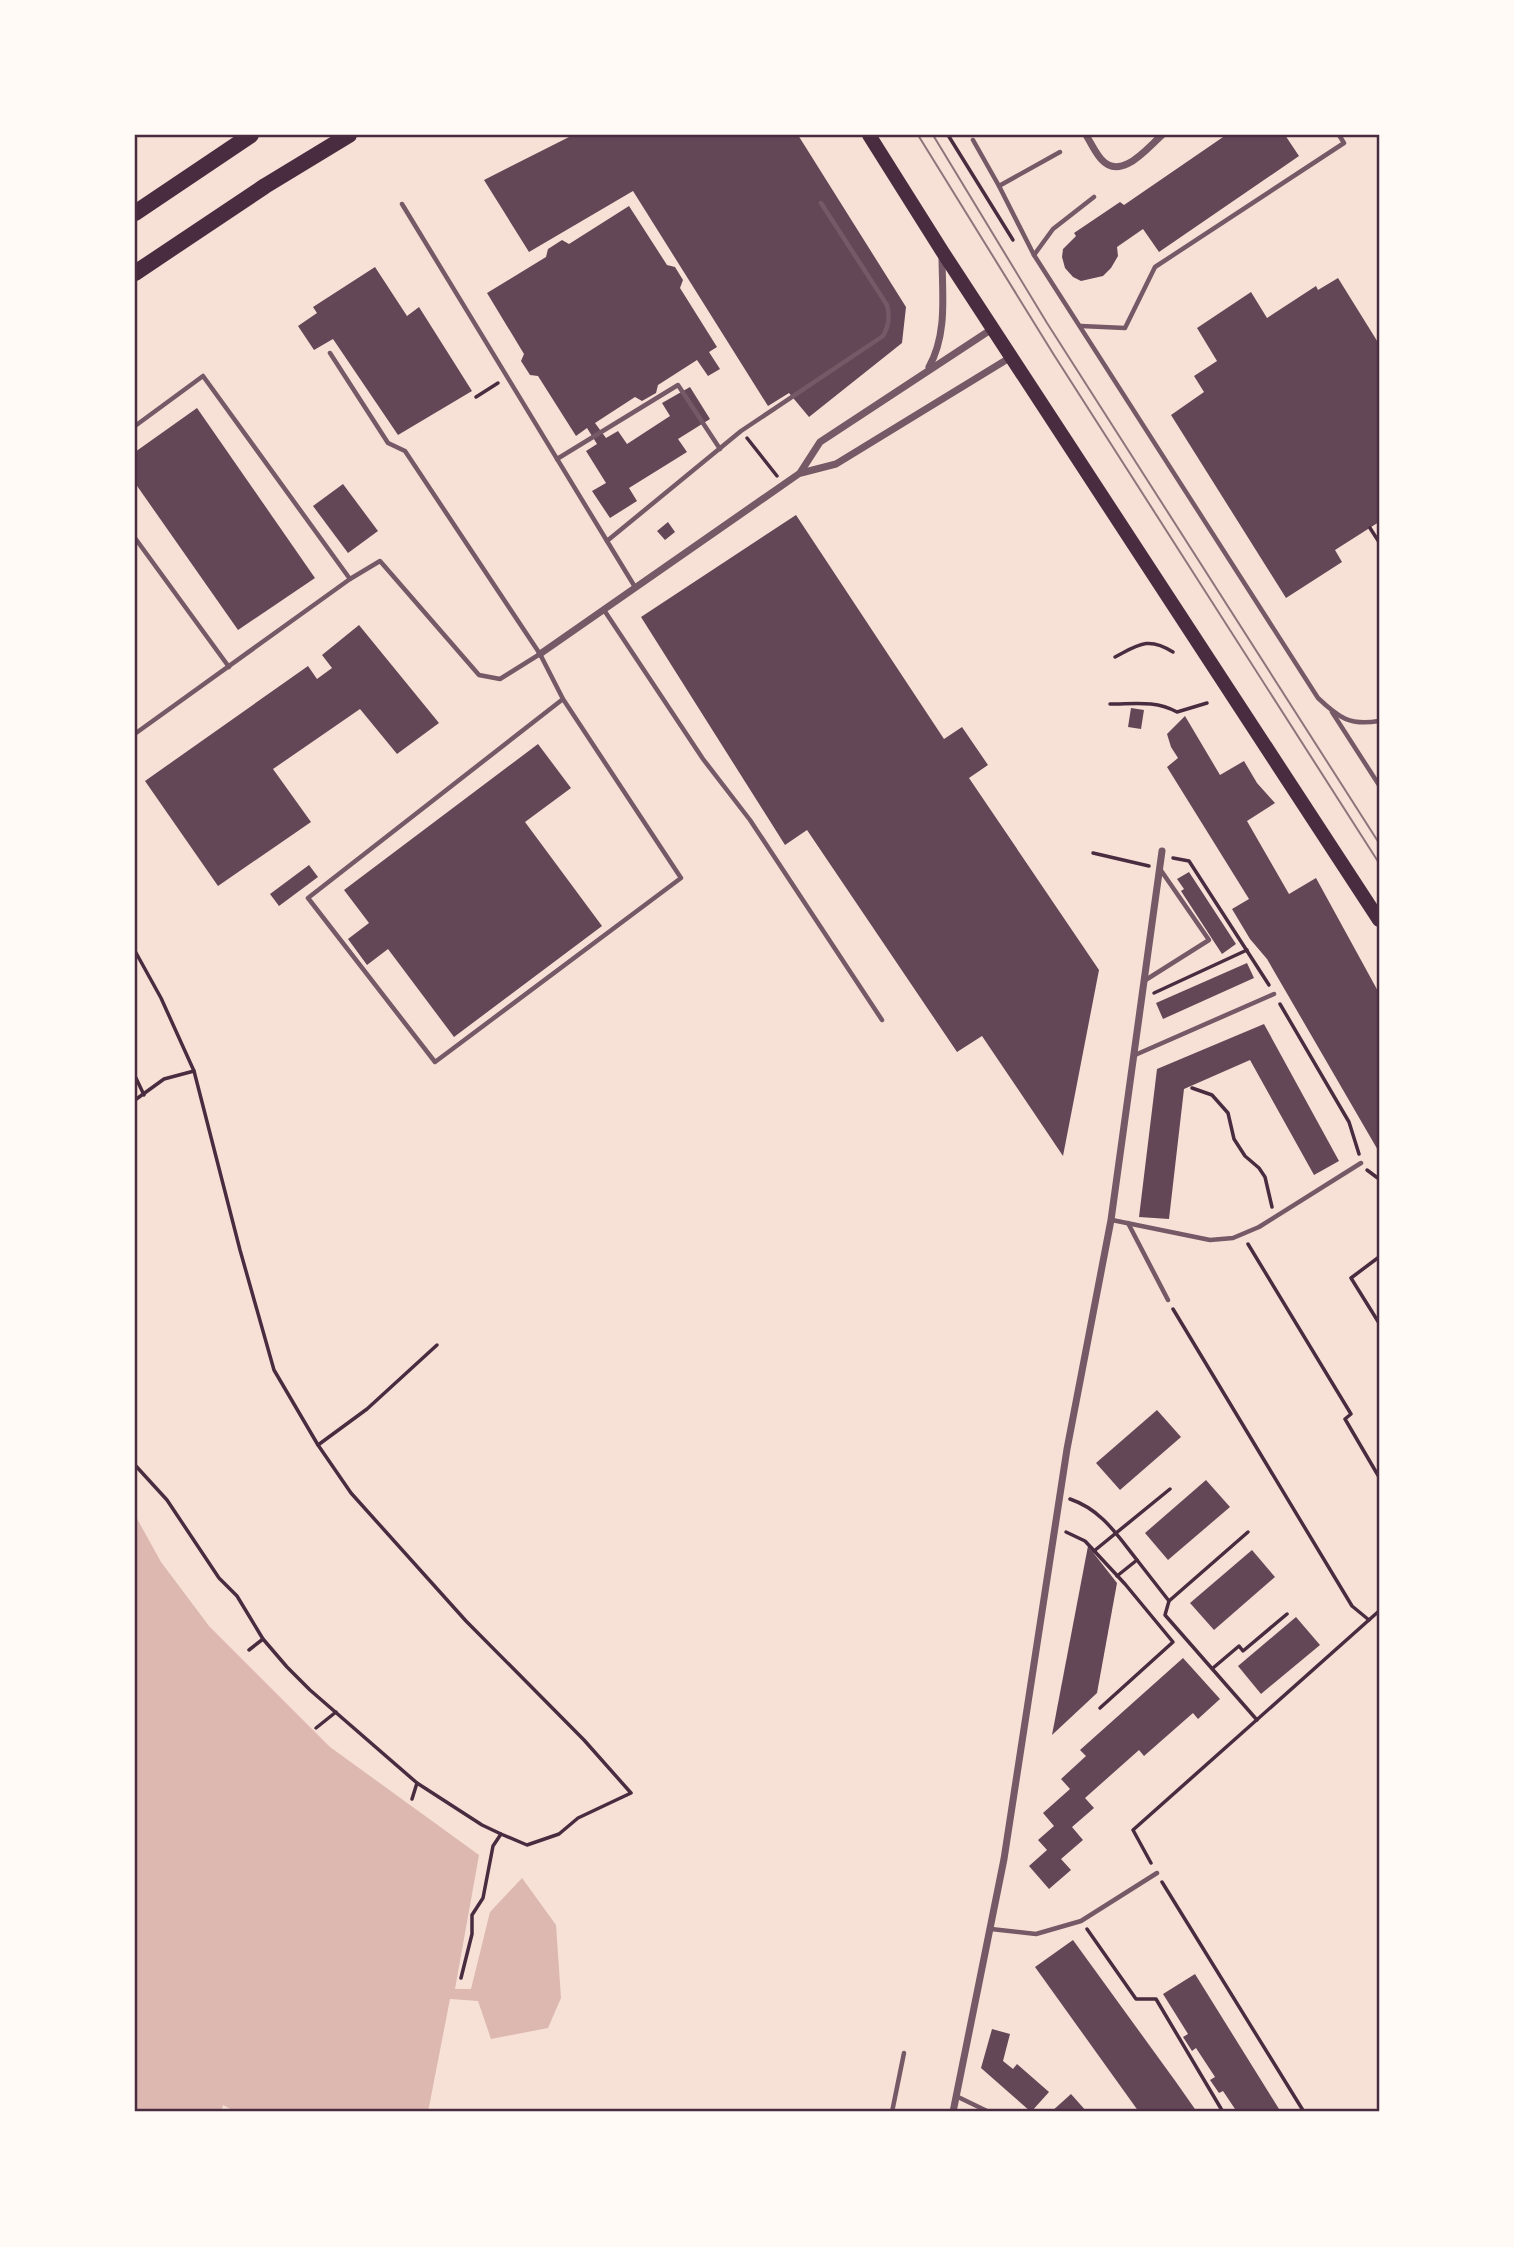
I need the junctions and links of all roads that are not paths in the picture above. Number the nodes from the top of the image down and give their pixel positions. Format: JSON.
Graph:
{"nodes":[{"id":1,"x":251,"y":135,"type":"edge"},
{"id":2,"x":349,"y":135,"type":"edge"},
{"id":3,"x":869,"y":135,"type":"edge"},
{"id":4,"x":1086,"y":135,"type":"edge"},
{"id":5,"x":1162,"y":135,"type":"edge"},
{"id":6,"x":1339,"y":135,"type":"edge"},
{"id":7,"x":973,"y":140,"type":"dead end"},
{"id":8,"x":1060,"y":152,"type":"dead end"},
{"id":9,"x":999,"y":186,"type":"junction"},
{"id":10,"x":1094,"y":197,"type":"dead end"},
{"id":11,"x":821,"y":203,"type":"dead end"},
{"id":12,"x":402,"y":204,"type":"dead end"},
{"id":13,"x":135,"y":213,"type":"edge"},
{"id":14,"x":942,"y":251,"type":"junction"},
{"id":15,"x":1034,"y":255,"type":"junction"},
{"id":16,"x":135,"y":272,"type":"edge"},
{"id":17,"x":1080,"y":326,"type":"junction"},
{"id":18,"x":992,"y":329,"type":"junction"},
{"id":19,"x":330,"y":353,"type":"dead end"},
{"id":20,"x":1011,"y":357,"type":"junction"},
{"id":21,"x":928,"y":369,"type":"junction"},
{"id":22,"x":135,"y":426,"type":"edge"},
{"id":23,"x":720,"y":449,"type":"junction"},
{"id":24,"x":557,"y":459,"type":"junction"},
{"id":25,"x":800,"y":473,"type":"junction"},
{"id":26,"x":135,"y":538,"type":"edge"},
{"id":27,"x":607,"y":541,"type":"junction"},
{"id":28,"x":350,"y":579,"type":"junction"},
{"id":29,"x":635,"y":588,"type":"junction"},
{"id":30,"x":604,"y":610,"type":"junction"},
{"id":31,"x":540,"y":654,"type":"junction"},
{"id":32,"x":229,"y":667,"type":"junction"},
{"id":33,"x":564,"y":699,"type":"junction"},
{"id":34,"x":1332,"y":712,"type":"junction"},
{"id":35,"x":1379,"y":721,"type":"edge"},
{"id":36,"x":135,"y":732,"type":"edge"},
{"id":37,"x":1379,"y":785,"type":"edge"},
{"id":38,"x":1162,"y":851,"type":"dead end"},
{"id":39,"x":1159,"y":869,"type":"junction"},
{"id":40,"x":1379,"y":920,"type":"edge"},
{"id":41,"x":1143,"y":981,"type":"junction"},
{"id":42,"x":1274,"y":994,"type":"dead end"},
{"id":43,"x":882,"y":1020,"type":"dead end"},
{"id":44,"x":1135,"y":1055,"type":"junction"},
{"id":45,"x":1361,"y":1163,"type":"dead end"},
{"id":46,"x":1111,"y":1220,"type":"junction"},
{"id":47,"x":1128,"y":1223,"type":"junction"},
{"id":48,"x":1168,"y":1300,"type":"road end"},
{"id":49,"x":1157,"y":1873,"type":"road end"},
{"id":50,"x":991,"y":1929,"type":"junction"},
{"id":51,"x":904,"y":2053,"type":"dead end"},
{"id":52,"x":956,"y":2096,"type":"junction"},
{"id":53,"x":892,"y":2112,"type":"edge"},
{"id":54,"x":953,"y":2112,"type":"edge"},
{"id":55,"x":989,"y":2112,"type":"edge"}],
"edges":[{"from":1,"to":13,"type":"highway"},
{"from":2,"to":16,"type":"highway"},
{"from":3,"to":14,"type":"main road"},
{"from":4,"to":5,"type":"street"},
{"from":6,"to":17,"type":"lane"},
{"from":7,"to":9,"type":"lane"},
{"from":8,"to":9,"type":"lane"},
{"from":9,"to":15,"type":"lane"},
{"from":10,"to":15,"type":"lane"},
{"from":11,"to":23,"type":"lane"},
{"from":12,"to":24,"type":"lane"},
{"from":14,"to":18,"type":"main road"},
{"from":14,"to":21,"type":"street"},
{"from":15,"to":17,"type":"lane"},
{"from":17,"to":34,"type":"lane"},
{"from":18,"to":20,"type":"main road"},
{"from":18,"to":21,"type":"street"},
{"from":19,"to":31,"type":"lane"},
{"from":20,"to":25,"type":"street"},
{"from":20,"to":40,"type":"main road"},
{"from":21,"to":25,"type":"street"},
{"from":22,"to":28,"type":"lane"},
{"from":23,"to":24,"type":"lane"},
{"from":23,"to":27,"type":"lane"},
{"from":24,"to":27,"type":"lane"},
{"from":25,"to":29,"type":"street"},
{"from":26,"to":32,"type":"lane"},
{"from":27,"to":29,"type":"lane"},
{"from":28,"to":31,"type":"lane"},
{"from":28,"to":32,"type":"lane"},
{"from":29,"to":30,"type":"street"},
{"from":30,"to":31,"type":"street"},
{"from":30,"to":43,"type":"lane"},
{"from":31,"to":33,"type":"lane"},
{"from":32,"to":36,"type":"lane"},
{"from":33,"to":33,"type":"lane"},
{"from":34,"to":35,"type":"lane"},
{"from":34,"to":37,"type":"lane"},
{"from":38,"to":39,"type":"street"},
{"from":39,"to":41,"type":"street"},
{"from":39,"to":41,"type":"lane"},
{"from":41,"to":44,"type":"street"},
{"from":42,"to":44,"type":"lane"},
{"from":44,"to":46,"type":"street"},
{"from":45,"to":47,"type":"lane"},
{"from":46,"to":47,"type":"lane"},
{"from":46,"to":50,"type":"street"},
{"from":47,"to":48,"type":"lane"},
{"from":49,"to":50,"type":"lane"},
{"from":50,"to":52,"type":"street"},
{"from":51,"to":53,"type":"lane"},
{"from":52,"to":54,"type":"street"},
{"from":52,"to":55,"type":"lane"}]}
